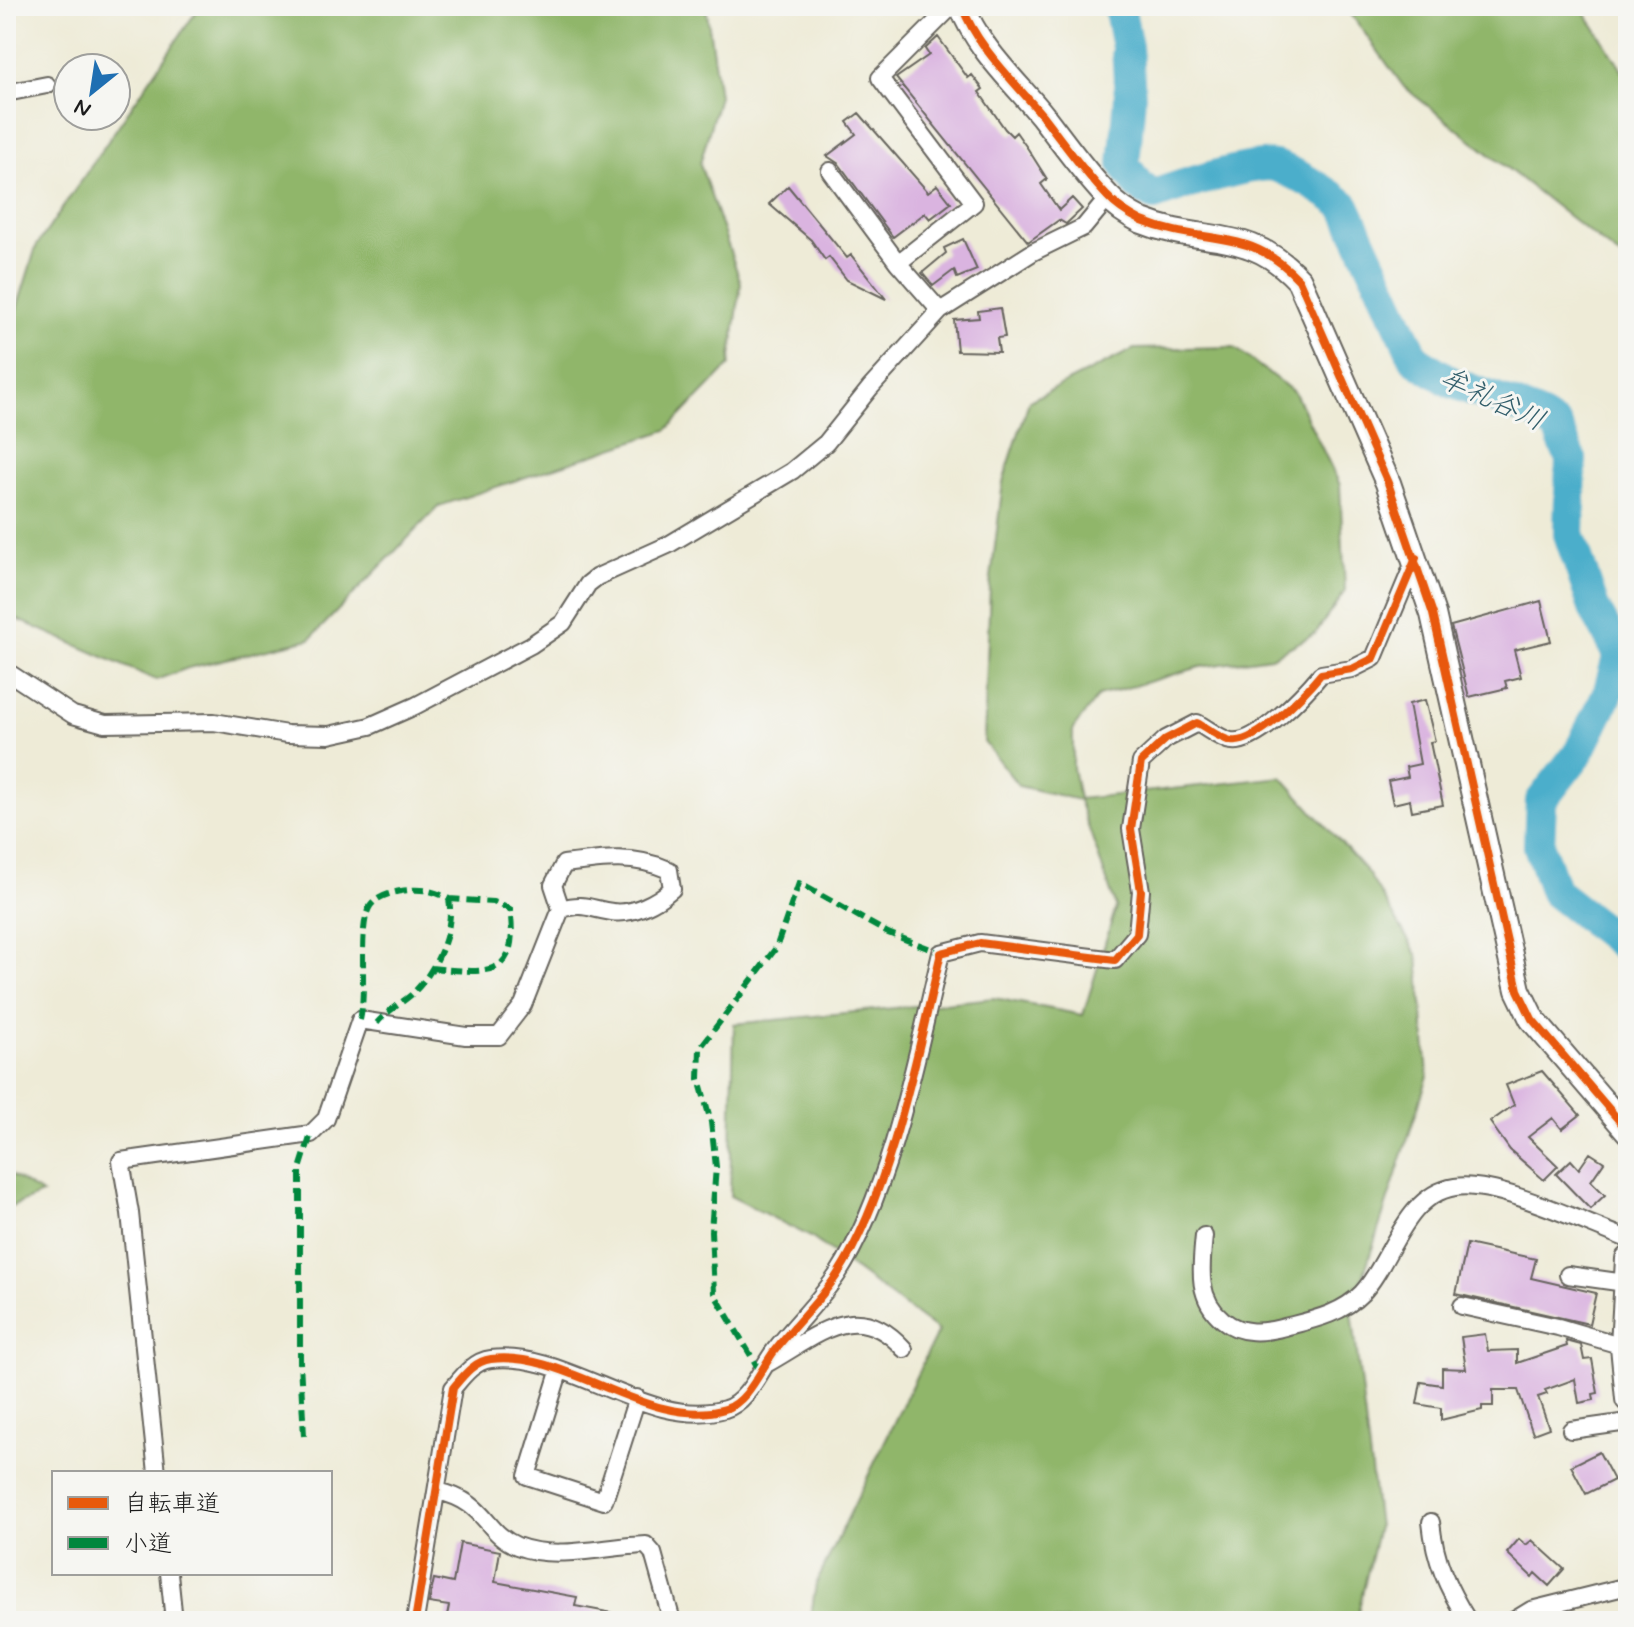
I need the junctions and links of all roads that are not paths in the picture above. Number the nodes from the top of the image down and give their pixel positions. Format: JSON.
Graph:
{"nodes":[{"id":1,"x":952,"y":6,"type":"edge"},
{"id":2,"x":962,"y":6,"type":"edge"},
{"id":3,"x":47,"y":85,"type":"dead end"},
{"id":4,"x":6,"y":93,"type":"edge"},
{"id":5,"x":830,"y":171,"type":"dead end"},
{"id":6,"x":1108,"y":198,"type":"junction"},
{"id":7,"x":898,"y":263,"type":"junction"},
{"id":8,"x":940,"y":311,"type":"junction"},
{"id":9,"x":1416,"y":558,"type":"junction"},
{"id":10,"x":6,"y":671,"type":"edge"},
{"id":11,"x":561,"y":909,"type":"junction"},
{"id":12,"x":1628,"y":1131,"type":"edge"},
{"id":13,"x":1204,"y":1236,"type":"dead end"},
{"id":14,"x":1628,"y":1239,"type":"edge"},
{"id":15,"x":1626,"y":1271,"type":"edge"},
{"id":16,"x":1568,"y":1275,"type":"dead end"},
{"id":17,"x":1462,"y":1306,"type":"dead end"},
{"id":18,"x":1623,"y":1346,"type":"junction"},
{"id":19,"x":904,"y":1349,"type":"dead end"},
{"id":20,"x":764,"y":1365,"type":"junction"},
{"id":21,"x":559,"y":1372,"type":"junction"},
{"id":22,"x":637,"y":1398,"type":"junction"},
{"id":23,"x":1628,"y":1399,"type":"edge"},
{"id":24,"x":1628,"y":1422,"type":"edge"},
{"id":25,"x":1571,"y":1430,"type":"dead end"},
{"id":26,"x":157,"y":1471,"type":"edge"},
{"id":27,"x":437,"y":1491,"type":"junction"},
{"id":28,"x":1431,"y":1522,"type":"dead end"},
{"id":29,"x":169,"y":1575,"type":"edge"},
{"id":30,"x":1628,"y":1586,"type":"edge"},
{"id":31,"x":174,"y":1621,"type":"edge"},
{"id":32,"x":415,"y":1621,"type":"edge"},
{"id":33,"x":672,"y":1621,"type":"edge"},
{"id":34,"x":1468,"y":1621,"type":"edge"},
{"id":35,"x":1513,"y":1621,"type":"edge"}],
"edges":[{"from":1,"to":7,"type":"street"},
{"from":2,"to":6,"type":"street"},
{"from":3,"to":4,"type":"street"},
{"from":5,"to":7,"type":"street"},
{"from":6,"to":8,"type":"street"},
{"from":6,"to":9,"type":"street"},
{"from":7,"to":8,"type":"street"},
{"from":8,"to":10,"type":"street"},
{"from":9,"to":12,"type":"street"},
{"from":9,"to":20,"type":"street"},
{"from":11,"to":11,"type":"street"},
{"from":11,"to":26,"type":"street"},
{"from":13,"to":14,"type":"street"},
{"from":15,"to":16,"type":"street"},
{"from":15,"to":18,"type":"street"},
{"from":17,"to":18,"type":"street"},
{"from":18,"to":23,"type":"street"},
{"from":19,"to":20,"type":"street"},
{"from":20,"to":22,"type":"street"},
{"from":21,"to":22,"type":"street"},
{"from":21,"to":22,"type":"street"},
{"from":21,"to":27,"type":"street"},
{"from":24,"to":25,"type":"street"},
{"from":27,"to":32,"type":"street"},
{"from":27,"to":33,"type":"street"},
{"from":28,"to":34,"type":"street"},
{"from":29,"to":31,"type":"street"},
{"from":30,"to":35,"type":"street"}]}
